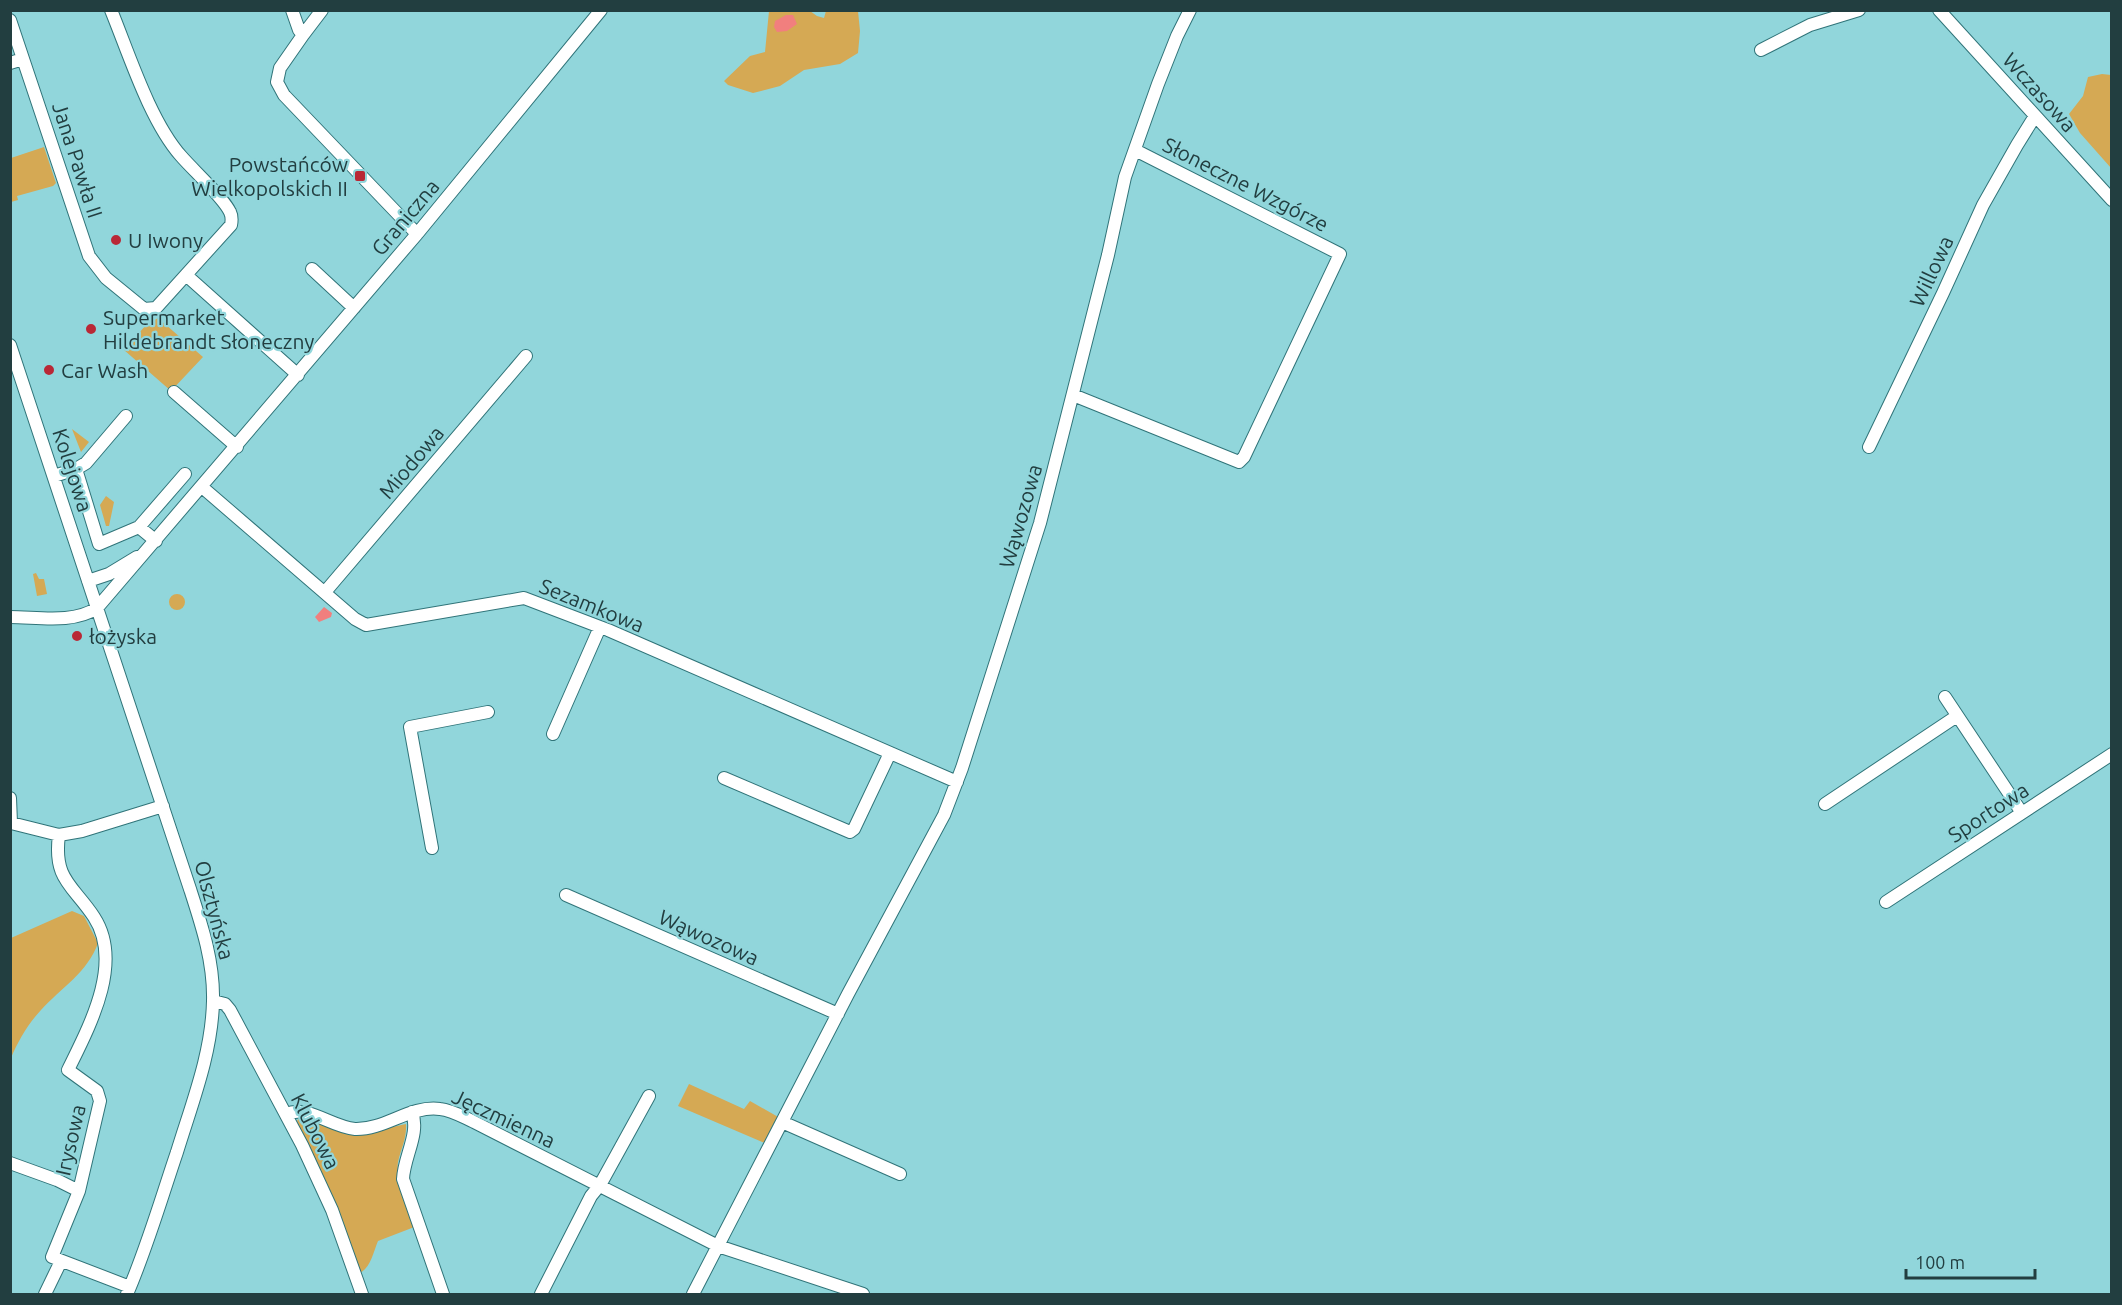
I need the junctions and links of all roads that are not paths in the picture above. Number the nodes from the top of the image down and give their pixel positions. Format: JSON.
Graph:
{"nodes":[{"id":1,"x":111,"y":10,"type":"edge"},
{"id":2,"x":292,"y":10,"type":"edge"},
{"id":3,"x":322,"y":10,"type":"edge"},
{"id":4,"x":601,"y":10,"type":"edge"},
{"id":5,"x":1190,"y":10,"type":"edge"},
{"id":6,"x":1859,"y":10,"type":"edge"},
{"id":7,"x":1939,"y":10,"type":"edge"},
{"id":8,"x":10,"y":20,"type":"edge"},
{"id":9,"x":303,"y":35,"type":"junction"},
{"id":10,"x":1761,"y":50,"type":"dead end"},
{"id":11,"x":23,"y":59,"type":"junction"},
{"id":12,"x":10,"y":63,"type":"edge"},
{"id":13,"x":2036,"y":116,"type":"junction"},
{"id":14,"x":1134,"y":150,"type":"junction"},
{"id":15,"x":2112,"y":200,"type":"edge"},
{"id":16,"x":417,"y":234,"type":"junction"},
{"id":17,"x":312,"y":269,"type":"dead end"},
{"id":18,"x":186,"y":275,"type":"junction"},
{"id":19,"x":354,"y":308,"type":"junction"},
{"id":20,"x":10,"y":345,"type":"edge"},
{"id":21,"x":526,"y":356,"type":"dead end"},
{"id":22,"x":298,"y":375,"type":"junction"},
{"id":23,"x":174,"y":392,"type":"dead end"},
{"id":24,"x":1072,"y":395,"type":"junction"},
{"id":25,"x":126,"y":416,"type":"dead end"},
{"id":26,"x":237,"y":447,"type":"junction"},
{"id":27,"x":1869,"y":447,"type":"dead end"},
{"id":28,"x":76,"y":469,"type":"junction"},
{"id":29,"x":185,"y":474,"type":"dead end"},
{"id":30,"x":54,"y":476,"type":"junction"},
{"id":31,"x":202,"y":487,"type":"junction"},
{"id":32,"x":139,"y":527,"type":"junction"},
{"id":33,"x":154,"y":543,"type":"junction"},
{"id":34,"x":88,"y":581,"type":"junction"},
{"id":35,"x":325,"y":592,"type":"junction"},
{"id":36,"x":97,"y":608,"type":"junction"},
{"id":37,"x":10,"y":617,"type":"edge"},
{"id":38,"x":600,"y":627,"type":"junction"},
{"id":39,"x":1946,"y":697,"type":"dead end"},
{"id":40,"x":488,"y":712,"type":"dead end"},
{"id":41,"x":1958,"y":716,"type":"junction"},
{"id":42,"x":553,"y":734,"type":"dead end"},
{"id":43,"x":890,"y":753,"type":"junction"},
{"id":44,"x":2112,"y":754,"type":"edge"},
{"id":45,"x":723,"y":778,"type":"dead end"},
{"id":46,"x":957,"y":782,"type":"junction"},
{"id":47,"x":10,"y":798,"type":"edge"},
{"id":48,"x":1825,"y":804,"type":"dead end"},
{"id":49,"x":163,"y":806,"type":"junction"},
{"id":50,"x":2022,"y":813,"type":"junction"},
{"id":51,"x":11,"y":824,"type":"edge"},
{"id":52,"x":59,"y":835,"type":"junction"},
{"id":53,"x":432,"y":848,"type":"dead end"},
{"id":54,"x":566,"y":895,"type":"dead end"},
{"id":55,"x":1886,"y":902,"type":"dead end"},
{"id":56,"x":213,"y":1001,"type":"junction"},
{"id":57,"x":837,"y":1014,"type":"junction"},
{"id":58,"x":649,"y":1096,"type":"dead end"},
{"id":59,"x":411,"y":1112,"type":"junction"},
{"id":60,"x":286,"y":1114,"type":"junction"},
{"id":61,"x":782,"y":1122,"type":"junction"},
{"id":62,"x":10,"y":1163,"type":"edge"},
{"id":63,"x":900,"y":1174,"type":"dead end"},
{"id":64,"x":600,"y":1185,"type":"junction"},
{"id":65,"x":79,"y":1191,"type":"junction"},
{"id":66,"x":718,"y":1246,"type":"junction"},
{"id":67,"x":61,"y":1261,"type":"junction"},
{"id":68,"x":129,"y":1291,"type":"edge"},
{"id":69,"x":45,"y":1294,"type":"edge"},
{"id":70,"x":362,"y":1294,"type":"edge"},
{"id":71,"x":443,"y":1294,"type":"edge"},
{"id":72,"x":541,"y":1294,"type":"edge"},
{"id":73,"x":693,"y":1294,"type":"edge"},
{"id":74,"x":863,"y":1294,"type":"edge"}],
"edges":[{"from":1,"to":18,"type":"street","name":"Jana Pawła II"},
{"from":2,"to":9,"type":"street"},
{"from":3,"to":9,"type":"street"},
{"from":4,"to":16,"type":"street","name":"Graniczna"},
{"from":5,"to":14,"type":"street","name":"Wąwozowa"},
{"from":6,"to":10,"type":"street"},
{"from":7,"to":13,"type":"street","name":"Wczasowa"},
{"from":8,"to":11,"type":"street","name":"Jana Pawła II"},
{"from":9,"to":16,"type":"street"},
{"from":11,"to":12,"type":"street"},
{"from":11,"to":18,"type":"street","name":"Jana Pawła II"},
{"from":13,"to":15,"type":"street","name":"Wczasowa"},
{"from":13,"to":27,"type":"street","name":"Willowa"},
{"from":14,"to":24,"type":"street","name":"Wąwozowa"},
{"from":14,"to":24,"type":"street","name":"Słoneczne Wzgórze"},
{"from":16,"to":19,"type":"street","name":"Graniczna"},
{"from":17,"to":19,"type":"street"},
{"from":18,"to":22,"type":"street"},
{"from":19,"to":22,"type":"street","name":"Graniczna"},
{"from":20,"to":30,"type":"street","name":"Kolejowa"},
{"from":21,"to":35,"type":"street","name":"Miodowa"},
{"from":22,"to":26,"type":"street","name":"Graniczna"},
{"from":23,"to":26,"type":"street"},
{"from":24,"to":46,"type":"street","name":"Wąwozowa"},
{"from":25,"to":28,"type":"street"},
{"from":26,"to":31,"type":"street","name":"Graniczna"},
{"from":28,"to":30,"type":"street"},
{"from":28,"to":32,"type":"street"},
{"from":29,"to":32,"type":"street"},
{"from":30,"to":34,"type":"street","name":"Kolejowa"},
{"from":31,"to":33,"type":"street","name":"Graniczna"},
{"from":31,"to":35,"type":"street","name":"Sezamkowa"},
{"from":32,"to":33,"type":"street"},
{"from":33,"to":34,"type":"street","name":"Graniczna"},
{"from":33,"to":36,"type":"street","name":"Graniczna"},
{"from":34,"to":36,"type":"street","name":"Kolejowa"},
{"from":35,"to":38,"type":"street","name":"Sezamkowa"},
{"from":36,"to":37,"type":"street"},
{"from":36,"to":49,"type":"street","name":"Olsztyńska"},
{"from":38,"to":42,"type":"street"},
{"from":38,"to":43,"type":"street","name":"Sezamkowa"},
{"from":39,"to":41,"type":"street"},
{"from":40,"to":53,"type":"street"},
{"from":41,"to":48,"type":"street"},
{"from":41,"to":50,"type":"street"},
{"from":43,"to":45,"type":"street"},
{"from":43,"to":46,"type":"street","name":"Sezamkowa"},
{"from":44,"to":50,"type":"street","name":"Sportowa"},
{"from":46,"to":57,"type":"street","name":"Wąwozowa"},
{"from":47,"to":51,"type":"street"},
{"from":49,"to":52,"type":"street"},
{"from":49,"to":56,"type":"street","name":"Olsztyńska"},
{"from":50,"to":55,"type":"street","name":"Sportowa"},
{"from":51,"to":52,"type":"street"},
{"from":52,"to":65,"type":"street","name":"Irysowa"},
{"from":54,"to":57,"type":"street","name":"Wąwozowa"},
{"from":56,"to":60,"type":"street","name":"Klubowa"},
{"from":56,"to":68,"type":"street","name":"Olsztyńska"},
{"from":57,"to":61,"type":"street","name":"Wąwozowa"},
{"from":58,"to":64,"type":"street"},
{"from":59,"to":60,"type":"street","name":"Jęczmienna"},
{"from":59,"to":64,"type":"street","name":"Jęczmienna"},
{"from":59,"to":71,"type":"street"},
{"from":60,"to":70,"type":"street","name":"Klubowa"},
{"from":61,"to":63,"type":"street"},
{"from":61,"to":66,"type":"street","name":"Wąwozowa"},
{"from":62,"to":65,"type":"street"},
{"from":64,"to":66,"type":"street","name":"Jęczmienna"},
{"from":64,"to":72,"type":"street"},
{"from":65,"to":67,"type":"street","name":"Irysowa"},
{"from":66,"to":73,"type":"street","name":"Wąwozowa"},
{"from":66,"to":74,"type":"street","name":"Jęczmienna"},
{"from":67,"to":68,"type":"street"},
{"from":67,"to":69,"type":"street"}]}
